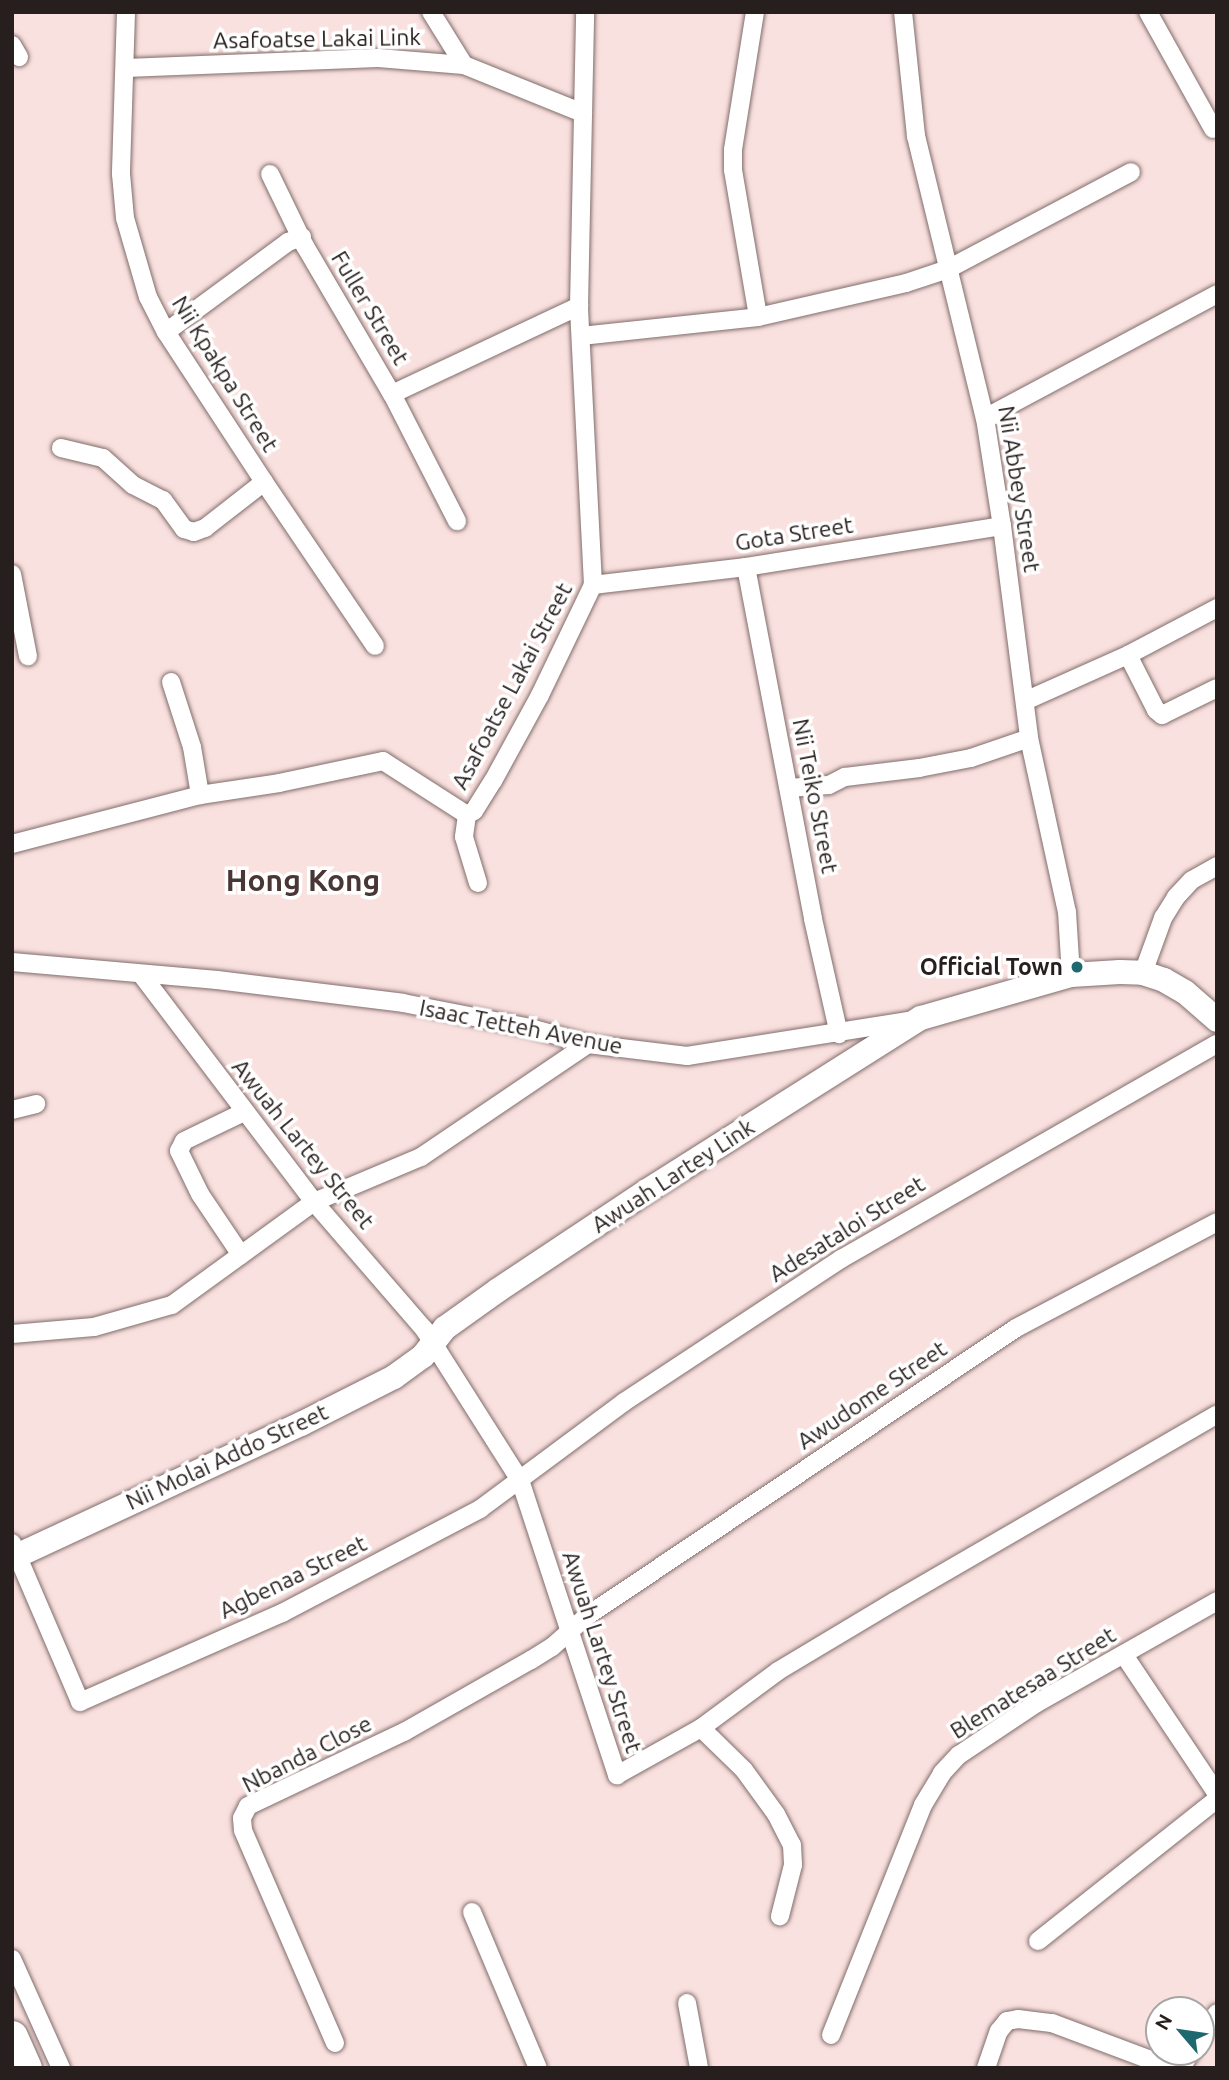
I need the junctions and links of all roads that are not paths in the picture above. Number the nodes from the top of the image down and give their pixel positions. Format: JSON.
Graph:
{"nodes":[{"id":1,"x":126,"y":12,"type":"edge"},
{"id":2,"x":431,"y":12,"type":"edge"},
{"id":3,"x":585,"y":12,"type":"edge"},
{"id":4,"x":755,"y":12,"type":"edge"},
{"id":5,"x":904,"y":12,"type":"edge"},
{"id":6,"x":1147,"y":12,"type":"edge"},
{"id":7,"x":464,"y":65,"type":"junction"},
{"id":8,"x":125,"y":68,"type":"junction"},
{"id":9,"x":583,"y":113,"type":"junction"},
{"id":10,"x":1213,"y":129,"type":"dead end"},
{"id":11,"x":1131,"y":172,"type":"dead end"},
{"id":12,"x":270,"y":174,"type":"dead end"},
{"id":13,"x":297,"y":239,"type":"junction"},
{"id":14,"x":948,"y":269,"type":"junction"},
{"id":15,"x":1217,"y":294,"type":"edge"},
{"id":16,"x":579,"y":306,"type":"junction"},
{"id":17,"x":758,"y":317,"type":"junction"},
{"id":18,"x":166,"y":332,"type":"junction"},
{"id":19,"x":581,"y":336,"type":"junction"},
{"id":20,"x":392,"y":394,"type":"junction"},
{"id":21,"x":985,"y":418,"type":"junction"},
{"id":22,"x":61,"y":449,"type":"dead end"},
{"id":23,"x":264,"y":482,"type":"junction"},
{"id":24,"x":457,"y":521,"type":"dead end"},
{"id":25,"x":1002,"y":526,"type":"junction"},
{"id":26,"x":746,"y":567,"type":"junction"},
{"id":27,"x":12,"y":574,"type":"edge"},
{"id":28,"x":593,"y":585,"type":"junction"},
{"id":29,"x":1217,"y":608,"type":"edge"},
{"id":30,"x":376,"y":646,"type":"dead end"},
{"id":31,"x":1128,"y":655,"type":"junction"},
{"id":32,"x":28,"y":656,"type":"dead end"},
{"id":33,"x":171,"y":682,"type":"dead end"},
{"id":34,"x":1217,"y":688,"type":"edge"},
{"id":35,"x":1025,"y":701,"type":"junction"},
{"id":36,"x":1029,"y":738,"type":"junction"},
{"id":37,"x":789,"y":788,"type":"junction"},
{"id":38,"x":200,"y":795,"type":"junction"},
{"id":39,"x":467,"y":815,"type":"junction"},
{"id":40,"x":12,"y":844,"type":"edge"},
{"id":41,"x":1217,"y":866,"type":"edge"},
{"id":42,"x":478,"y":883,"type":"dead end"},
{"id":43,"x":12,"y":962,"type":"edge"},
{"id":44,"x":1143,"y":973,"type":"junction"},
{"id":45,"x":141,"y":974,"type":"junction"},
{"id":46,"x":1071,"y":975,"type":"junction"},
{"id":47,"x":921,"y":1018,"type":"junction"},
{"id":48,"x":1217,"y":1020,"type":"edge"},
{"id":49,"x":839,"y":1034,"type":"junction"},
{"id":50,"x":588,"y":1044,"type":"junction"},
{"id":51,"x":1217,"y":1044,"type":"edge"},
{"id":52,"x":36,"y":1104,"type":"dead end"},
{"id":53,"x":12,"y":1110,"type":"edge"},
{"id":54,"x":244,"y":1112,"type":"junction"},
{"id":55,"x":314,"y":1202,"type":"junction"},
{"id":56,"x":1217,"y":1222,"type":"edge"},
{"id":57,"x":241,"y":1255,"type":"junction"},
{"id":58,"x":12,"y":1335,"type":"edge"},
{"id":59,"x":435,"y":1345,"type":"junction"},
{"id":60,"x":1217,"y":1414,"type":"edge"},
{"id":61,"x":520,"y":1480,"type":"junction"},
{"id":62,"x":14,"y":1552,"type":"edge"},
{"id":63,"x":1217,"y":1601,"type":"edge"},
{"id":64,"x":568,"y":1632,"type":"junction"},
{"id":65,"x":1124,"y":1655,"type":"junction"},
{"id":66,"x":701,"y":1728,"type":"junction"},
{"id":67,"x":1217,"y":1797,"type":"edge"},
{"id":68,"x":472,"y":1912,"type":"dead end"},
{"id":69,"x":780,"y":1916,"type":"dead end"},
{"id":70,"x":1038,"y":1941,"type":"dead end"},
{"id":71,"x":12,"y":1959,"type":"edge"},
{"id":72,"x":687,"y":2003,"type":"dead end"},
{"id":73,"x":831,"y":2035,"type":"dead end"},
{"id":74,"x":12,"y":2037,"type":"edge"},
{"id":75,"x":335,"y":2043,"type":"dead end"},
{"id":76,"x":26,"y":2068,"type":"edge"},
{"id":77,"x":61,"y":2068,"type":"edge"},
{"id":78,"x":538,"y":2068,"type":"edge"},
{"id":79,"x":699,"y":2068,"type":"edge"},
{"id":80,"x":986,"y":2068,"type":"edge"},
{"id":81,"x":1172,"y":2068,"type":"edge"}],
"edges":[{"from":1,"to":8,"type":"street","name":"Nii Kpakpa Street"},
{"from":2,"to":7,"type":"street"},
{"from":3,"to":9,"type":"street","name":"Asafoatse Lakai Street"},
{"from":4,"to":17,"type":"street"},
{"from":5,"to":14,"type":"street","name":"Nii Abbey Street"},
{"from":6,"to":10,"type":"street"},
{"from":7,"to":8,"type":"street","name":"Asafoatse Lakai Link"},
{"from":7,"to":9,"type":"street","name":"Asafoatse Lakai Link"},
{"from":8,"to":18,"type":"street","name":"Nii Kpakpa Street"},
{"from":9,"to":16,"type":"street","name":"Asafoatse Lakai Street"},
{"from":11,"to":14,"type":"street"},
{"from":12,"to":13,"type":"street","name":"Fuller Street"},
{"from":13,"to":18,"type":"street"},
{"from":13,"to":20,"type":"street","name":"Fuller Street"},
{"from":14,"to":17,"type":"street"},
{"from":14,"to":21,"type":"street","name":"Nii Abbey Street"},
{"from":15,"to":21,"type":"street"},
{"from":16,"to":19,"type":"street","name":"Asafoatse Lakai Street"},
{"from":16,"to":20,"type":"street","name":"Fuller Street"},
{"from":17,"to":19,"type":"street"},
{"from":18,"to":23,"type":"street","name":"Nii Kpakpa Street"},
{"from":19,"to":28,"type":"street","name":"Asafoatse Lakai Street"},
{"from":20,"to":24,"type":"street"},
{"from":21,"to":25,"type":"street","name":"Nii Abbey Street"},
{"from":22,"to":23,"type":"street"},
{"from":23,"to":30,"type":"street","name":"Nii Kpakpa Street"},
{"from":25,"to":26,"type":"street","name":"Gota Street"},
{"from":25,"to":35,"type":"street","name":"Nii Abbey Street"},
{"from":26,"to":28,"type":"street","name":"Gota Street"},
{"from":26,"to":37,"type":"street","name":"Nii Teiko Street"},
{"from":27,"to":32,"type":"street"},
{"from":28,"to":39,"type":"street","name":"Asafoatse Lakai Street"},
{"from":29,"to":31,"type":"street"},
{"from":31,"to":34,"type":"street"},
{"from":31,"to":35,"type":"street"},
{"from":33,"to":38,"type":"street"},
{"from":35,"to":36,"type":"street","name":"Nii Abbey Street"},
{"from":36,"to":37,"type":"street"},
{"from":36,"to":46,"type":"street","name":"Nii Abbey Street"},
{"from":37,"to":49,"type":"street","name":"Nii Teiko Street"},
{"from":38,"to":39,"type":"street","name":"Asafoatse Lakai Street"},
{"from":38,"to":40,"type":"street","name":"Asafoatse Lakai Street"},
{"from":39,"to":42,"type":"street"},
{"from":41,"to":44,"type":"street"},
{"from":43,"to":45,"type":"street","name":"Isaac Tetteh Avenue"},
{"from":44,"to":46,"type":"street","name":"Isaac Tetteh Avenue"},
{"from":44,"to":48,"type":"street","name":"Isaac Tetteh Avenue"},
{"from":45,"to":50,"type":"street","name":"Isaac Tetteh Avenue"},
{"from":45,"to":54,"type":"street","name":"Awuah Lartey Street"},
{"from":46,"to":47,"type":"street","name":"Isaac Tetteh Avenue"},
{"from":47,"to":49,"type":"street","name":"Isaac Tetteh Avenue"},
{"from":47,"to":59,"type":"street","name":"Awuah Lartey Link"},
{"from":49,"to":50,"type":"street","name":"Isaac Tetteh Avenue"},
{"from":50,"to":55,"type":"street"},
{"from":51,"to":61,"type":"street","name":"Adesataloi Street"},
{"from":52,"to":53,"type":"street"},
{"from":54,"to":55,"type":"street","name":"Awuah Lartey Street"},
{"from":54,"to":57,"type":"street"},
{"from":55,"to":57,"type":"street"},
{"from":55,"to":59,"type":"street","name":"Awuah Lartey Street"},
{"from":56,"to":64,"type":"street","name":"Awudome Street"},
{"from":57,"to":58,"type":"street"},
{"from":59,"to":61,"type":"street","name":"Awuah Lartey Street"},
{"from":59,"to":62,"type":"street","name":"Nii Molai Addo Street"},
{"from":60,"to":66,"type":"street","name":"Awuah Lartey Street"},
{"from":61,"to":62,"type":"street","name":"Agbenaa Street"},
{"from":61,"to":64,"type":"street","name":"Awuah Lartey Street"},
{"from":63,"to":65,"type":"street","name":"Blematesaa Street"},
{"from":64,"to":66,"type":"street","name":"Awuah Lartey Street"},
{"from":64,"to":75,"type":"street","name":"Nbanda Close"},
{"from":65,"to":67,"type":"street"},
{"from":65,"to":73,"type":"street","name":"Blematesaa Street"},
{"from":66,"to":69,"type":"street"},
{"from":67,"to":70,"type":"street"},
{"from":68,"to":78,"type":"street"},
{"from":71,"to":77,"type":"street"},
{"from":72,"to":79,"type":"street"},
{"from":74,"to":76,"type":"highway"},
{"from":80,"to":81,"type":"street"}]}
